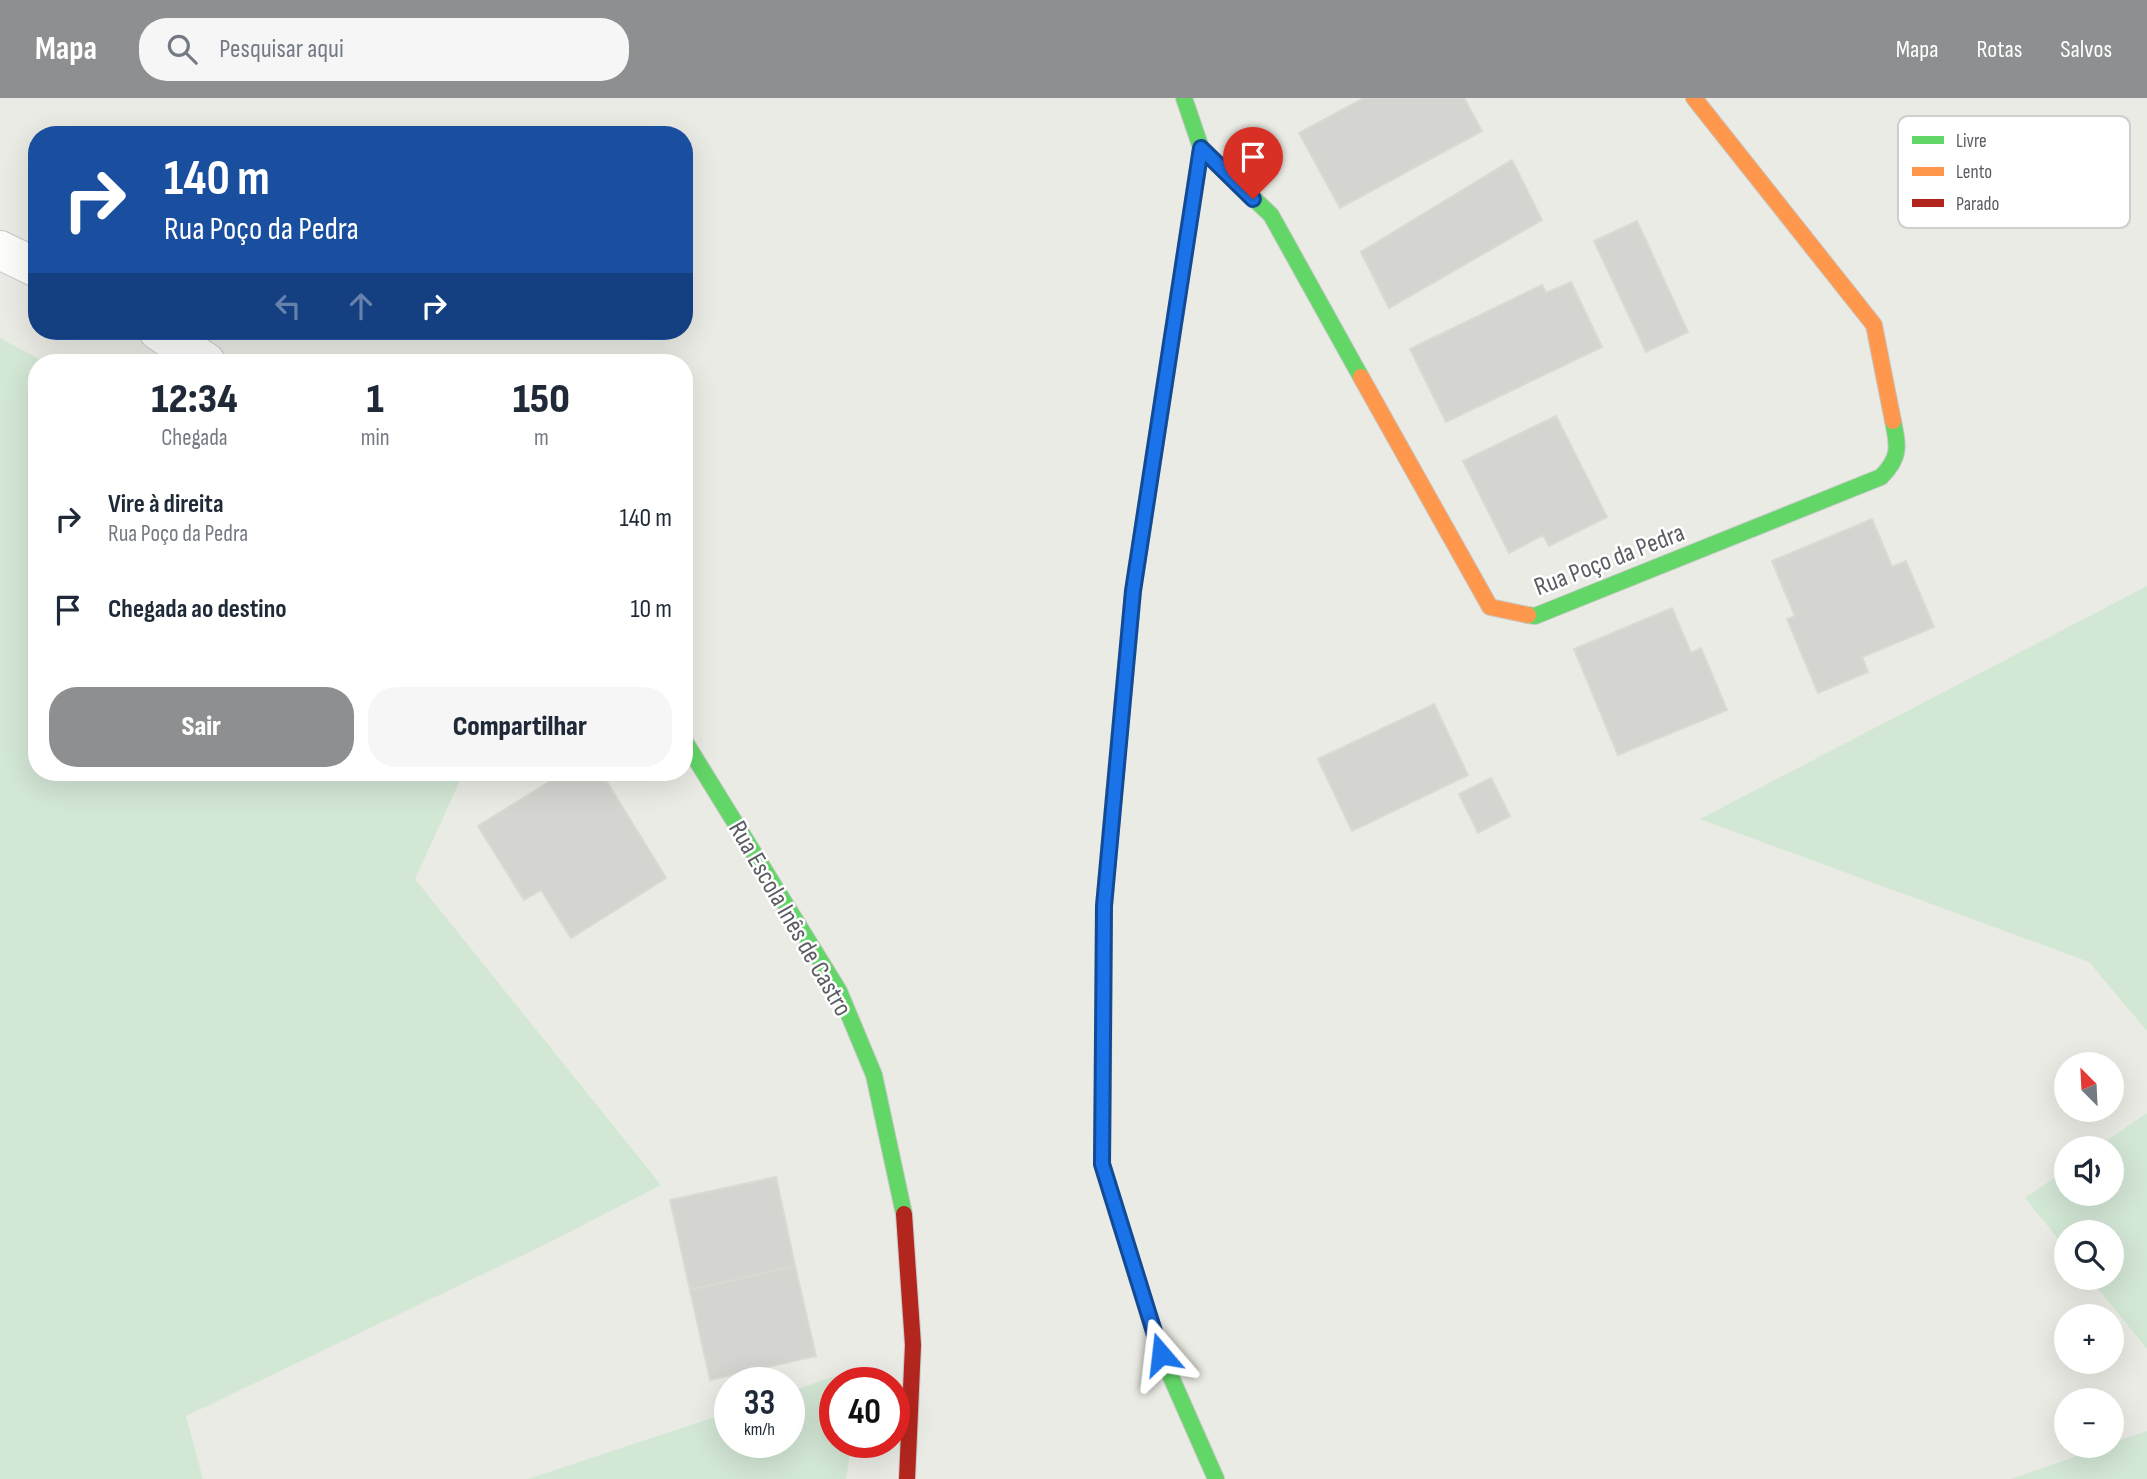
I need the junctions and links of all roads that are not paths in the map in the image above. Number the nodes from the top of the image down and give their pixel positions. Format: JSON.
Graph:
{"nodes":[{"id":1,"x":1184,"y":98,"type":"edge"},
{"id":2,"x":1694,"y":98,"type":"edge"},
{"id":3,"x":1201,"y":148,"type":"junction"},
{"id":4,"x":0,"y":250,"type":"edge"},
{"id":5,"x":28,"y":264,"type":"edge"},
{"id":6,"x":172,"y":340,"type":"edge"},
{"id":7,"x":194,"y":354,"type":"edge"},
{"id":8,"x":693,"y":755,"type":"edge"},
{"id":9,"x":906,"y":1479,"type":"edge"},
{"id":10,"x":1216,"y":1479,"type":"edge"}],
"edges":[{"from":1,"to":3,"type":"street","name":"Rua Poço da Pedra"},
{"from":2,"to":3,"type":"street","name":"Rua Poço da Pedra"},
{"from":3,"to":10,"type":"street"},
{"from":4,"to":5,"type":"street"},
{"from":6,"to":7,"type":"street"},
{"from":8,"to":9,"type":"street","name":"Rua Escola Inês de Castro"}]}
